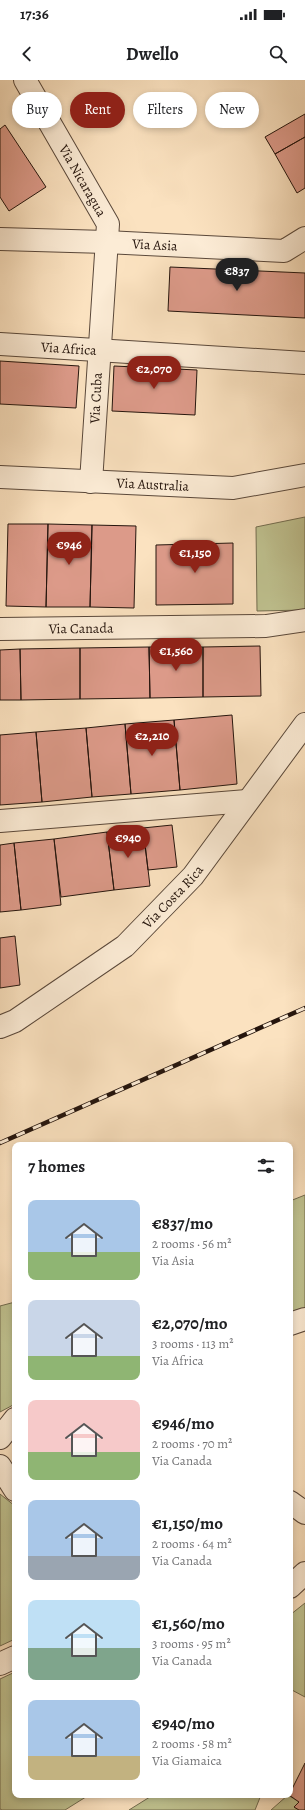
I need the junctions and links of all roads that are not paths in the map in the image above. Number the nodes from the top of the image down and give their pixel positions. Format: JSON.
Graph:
{"nodes":[{"id":1,"x":25,"y":80,"type":"edge"},
{"id":2,"x":305,"y":238,"type":"edge"},
{"id":3,"x":0,"y":240,"type":"edge"},
{"id":4,"x":106,"y":242,"type":"junction"},
{"id":5,"x":0,"y":344,"type":"edge"},
{"id":6,"x":99,"y":350,"type":"junction"},
{"id":7,"x":305,"y":363,"type":"edge"},
{"id":8,"x":305,"y":475,"type":"edge"},
{"id":9,"x":0,"y":477,"type":"edge"},
{"id":10,"x":92,"y":482,"type":"junction"},
{"id":11,"x":305,"y":620,"type":"edge"},
{"id":12,"x":0,"y":630,"type":"edge"},
{"id":13,"x":305,"y":724,"type":"edge"},
{"id":14,"x":247,"y":801,"type":"junction"},
{"id":15,"x":0,"y":822,"type":"edge"},
{"id":16,"x":0,"y":1027,"type":"edge"},
{"id":17,"x":305,"y":1319,"type":"edge"},
{"id":18,"x":293,"y":1323,"type":"edge"},
{"id":19,"x":12,"y":1423,"type":"edge"},
{"id":20,"x":0,"y":1438,"type":"edge"},
{"id":21,"x":0,"y":1466,"type":"edge"},
{"id":22,"x":12,"y":1485,"type":"edge"},
{"id":23,"x":293,"y":1504,"type":"edge"},
{"id":24,"x":305,"y":1513,"type":"edge"},
{"id":25,"x":305,"y":1573,"type":"edge"},
{"id":26,"x":293,"y":1584,"type":"edge"},
{"id":27,"x":12,"y":1658,"type":"edge"},
{"id":28,"x":0,"y":1664,"type":"edge"}],
"edges":[{"from":1,"to":4,"type":"street","name":"Via Nicaragua"},
{"from":2,"to":4,"type":"street","name":"Via Asia"},
{"from":3,"to":4,"type":"street","name":"Via Asia"},
{"from":4,"to":6,"type":"street","name":"Via Cuba"},
{"from":5,"to":6,"type":"street","name":"Via Africa"},
{"from":6,"to":7,"type":"street","name":"Via Africa"},
{"from":6,"to":10,"type":"street","name":"Via Cuba"},
{"from":8,"to":10,"type":"street","name":"Via Australia"},
{"from":9,"to":10,"type":"street","name":"Via Australia"},
{"from":11,"to":12,"type":"street","name":"Via Canada"},
{"from":13,"to":14,"type":"street","name":"Via Costa Rica"},
{"from":14,"to":15,"type":"street"},
{"from":14,"to":16,"type":"street","name":"Via Costa Rica"},
{"from":17,"to":18,"type":"street"},
{"from":19,"to":20,"type":"street"},
{"from":21,"to":22,"type":"street"},
{"from":23,"to":24,"type":"street"},
{"from":25,"to":26,"type":"street"},
{"from":27,"to":28,"type":"street"}]}
